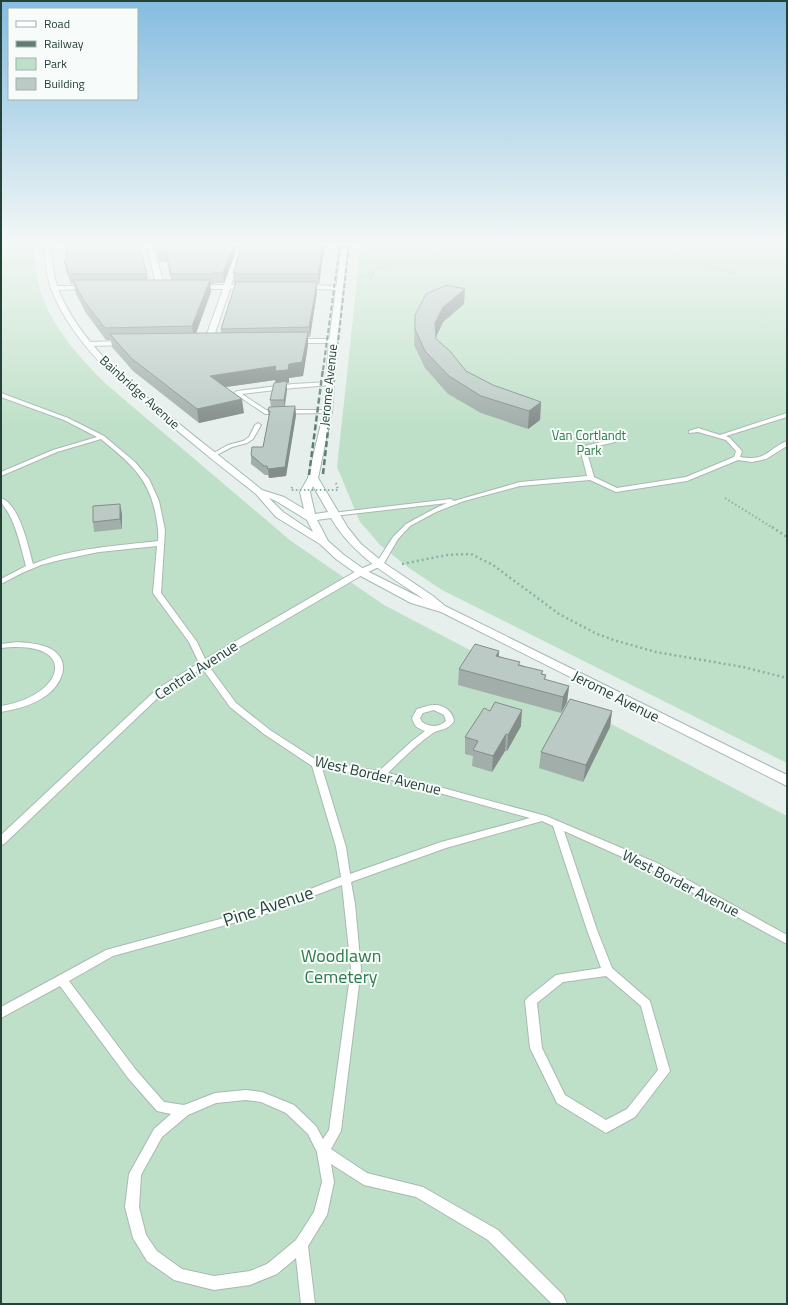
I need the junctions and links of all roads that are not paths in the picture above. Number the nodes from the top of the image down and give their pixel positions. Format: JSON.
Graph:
{"nodes":[{"id":1,"x":63,"y":305,"type":"edge"},
{"id":2,"x":220,"y":305,"type":"edge"},
{"id":3,"x":338,"y":305,"type":"edge"},
{"id":4,"x":333,"y":341,"type":"junction"},
{"id":5,"x":208,"y":342,"type":"edge"},
{"id":6,"x":283,"y":342,"type":"edge"},
{"id":7,"x":137,"y":343,"type":"edge"},
{"id":8,"x":89,"y":344,"type":"junction"},
{"id":9,"x":330,"y":384,"type":"junction"},
{"id":10,"x":1,"y":395,"type":"edge"},
{"id":11,"x":328,"y":411,"type":"junction"},
{"id":12,"x":787,"y":415,"type":"edge"},
{"id":13,"x":258,"y":425,"type":"dead end"},
{"id":14,"x":691,"y":432,"type":"dead end"},
{"id":15,"x":720,"y":436,"type":"junction"},
{"id":16,"x":102,"y":437,"type":"junction"},
{"id":17,"x":613,"y":441,"type":"dead end"},
{"id":18,"x":787,"y":443,"type":"edge"},
{"id":19,"x":213,"y":455,"type":"junction"},
{"id":20,"x":737,"y":458,"type":"junction"},
{"id":21,"x":1,"y":474,"type":"edge"},
{"id":22,"x":313,"y":478,"type":"junction"},
{"id":23,"x":591,"y":478,"type":"junction"},
{"id":24,"x":259,"y":492,"type":"junction"},
{"id":25,"x":1,"y":500,"type":"edge"},
{"id":26,"x":462,"y":500,"type":"junction"},
{"id":27,"x":334,"y":514,"type":"junction"},
{"id":28,"x":311,"y":518,"type":"junction"},
{"id":29,"x":161,"y":543,"type":"junction"},
{"id":30,"x":324,"y":543,"type":"junction"},
{"id":31,"x":380,"y":564,"type":"junction"},
{"id":32,"x":30,"y":567,"type":"junction"},
{"id":33,"x":362,"y":572,"type":"junction"},
{"id":34,"x":1,"y":582,"type":"edge"},
{"id":35,"x":445,"y":610,"type":"junction"},
{"id":36,"x":1,"y":646,"type":"edge"},
{"id":37,"x":203,"y":664,"type":"junction"},
{"id":38,"x":1,"y":708,"type":"edge"},
{"id":39,"x":432,"y":730,"type":"dead end"},
{"id":40,"x":316,"y":764,"type":"junction"},
{"id":41,"x":382,"y":774,"type":"junction"},
{"id":42,"x":787,"y":781,"type":"edge"},
{"id":43,"x":543,"y":818,"type":"junction"},
{"id":44,"x":557,"y":824,"type":"junction"},
{"id":45,"x":1,"y":841,"type":"edge"},
{"id":46,"x":346,"y":880,"type":"junction"},
{"id":47,"x":787,"y":940,"type":"edge"},
{"id":48,"x":608,"y":971,"type":"junction"},
{"id":49,"x":61,"y":980,"type":"junction"},
{"id":50,"x":1,"y":1013,"type":"edge"},
{"id":51,"x":184,"y":1111,"type":"junction"},
{"id":52,"x":323,"y":1151,"type":"junction"},
{"id":53,"x":301,"y":1245,"type":"junction"},
{"id":54,"x":308,"y":1304,"type":"edge"},
{"id":55,"x":560,"y":1304,"type":"edge"}],
"edges":[{"from":1,"to":8,"type":"main road","name":"Bainbridge Avenue"},
{"from":2,"to":5,"type":"main road"},
{"from":3,"to":4,"type":"main road","name":"Jerome Avenue"},
{"from":4,"to":6,"type":"main road"},
{"from":4,"to":9,"type":"main road","name":"Jerome Avenue"},
{"from":7,"to":8,"type":"main road"},
{"from":8,"to":19,"type":"main road","name":"Bainbridge Avenue"},
{"from":9,"to":11,"type":"main road","name":"Jerome Avenue"},
{"from":9,"to":11,"type":"lane"},
{"from":10,"to":16,"type":"lane","name":"West Border Avenue"},
{"from":11,"to":22,"type":"main road","name":"Jerome Avenue"},
{"from":12,"to":15,"type":"lane"},
{"from":13,"to":19,"type":"lane"},
{"from":14,"to":15,"type":"lane"},
{"from":15,"to":20,"type":"lane"},
{"from":16,"to":21,"type":"lane"},
{"from":16,"to":29,"type":"lane","name":"West Border Avenue"},
{"from":17,"to":23,"type":"lane"},
{"from":18,"to":20,"type":"lane"},
{"from":19,"to":24,"type":"main road","name":"Bainbridge Avenue"},
{"from":20,"to":23,"type":"lane"},
{"from":22,"to":27,"type":"main road","name":"Jerome Avenue"},
{"from":22,"to":28,"type":"main road","name":"Jerome Avenue"},
{"from":23,"to":26,"type":"lane"},
{"from":24,"to":28,"type":"main road","name":"Bainbridge Avenue"},
{"from":24,"to":30,"type":"main road","name":"Bainbridge Avenue"},
{"from":25,"to":32,"type":"lane"},
{"from":26,"to":27,"type":"lane"},
{"from":26,"to":31,"type":"lane"},
{"from":27,"to":28,"type":"main road"},
{"from":27,"to":31,"type":"main road","name":"Jerome Avenue"},
{"from":28,"to":30,"type":"main road","name":"Jerome Avenue"},
{"from":29,"to":32,"type":"lane"},
{"from":29,"to":37,"type":"lane","name":"West Border Avenue"},
{"from":30,"to":33,"type":"main road","name":"Jerome Avenue"},
{"from":31,"to":33,"type":"lane","name":"Central Avenue"},
{"from":31,"to":35,"type":"main road","name":"Jerome Avenue"},
{"from":32,"to":34,"type":"lane"},
{"from":33,"to":35,"type":"main road","name":"Jerome Avenue"},
{"from":33,"to":37,"type":"lane","name":"Central Avenue"},
{"from":35,"to":42,"type":"main road","name":"Jerome Avenue"},
{"from":36,"to":38,"type":"lane"},
{"from":37,"to":40,"type":"lane","name":"West Border Avenue"},
{"from":37,"to":45,"type":"lane","name":"Central Avenue"},
{"from":39,"to":41,"type":"lane"},
{"from":40,"to":41,"type":"lane","name":"West Border Avenue"},
{"from":40,"to":46,"type":"lane"},
{"from":41,"to":43,"type":"lane","name":"West Border Avenue"},
{"from":43,"to":44,"type":"lane","name":"West Border Avenue"},
{"from":43,"to":46,"type":"lane","name":"Pine Avenue"},
{"from":44,"to":47,"type":"lane","name":"West Border Avenue"},
{"from":44,"to":48,"type":"lane"},
{"from":46,"to":49,"type":"lane","name":"Pine Avenue"},
{"from":46,"to":52,"type":"lane"},
{"from":48,"to":48,"type":"lane"},
{"from":49,"to":50,"type":"lane","name":"Pine Avenue"},
{"from":49,"to":51,"type":"lane"},
{"from":51,"to":52,"type":"lane"},
{"from":51,"to":53,"type":"lane"},
{"from":52,"to":53,"type":"lane"},
{"from":52,"to":55,"type":"lane"},
{"from":53,"to":54,"type":"lane"}]}
